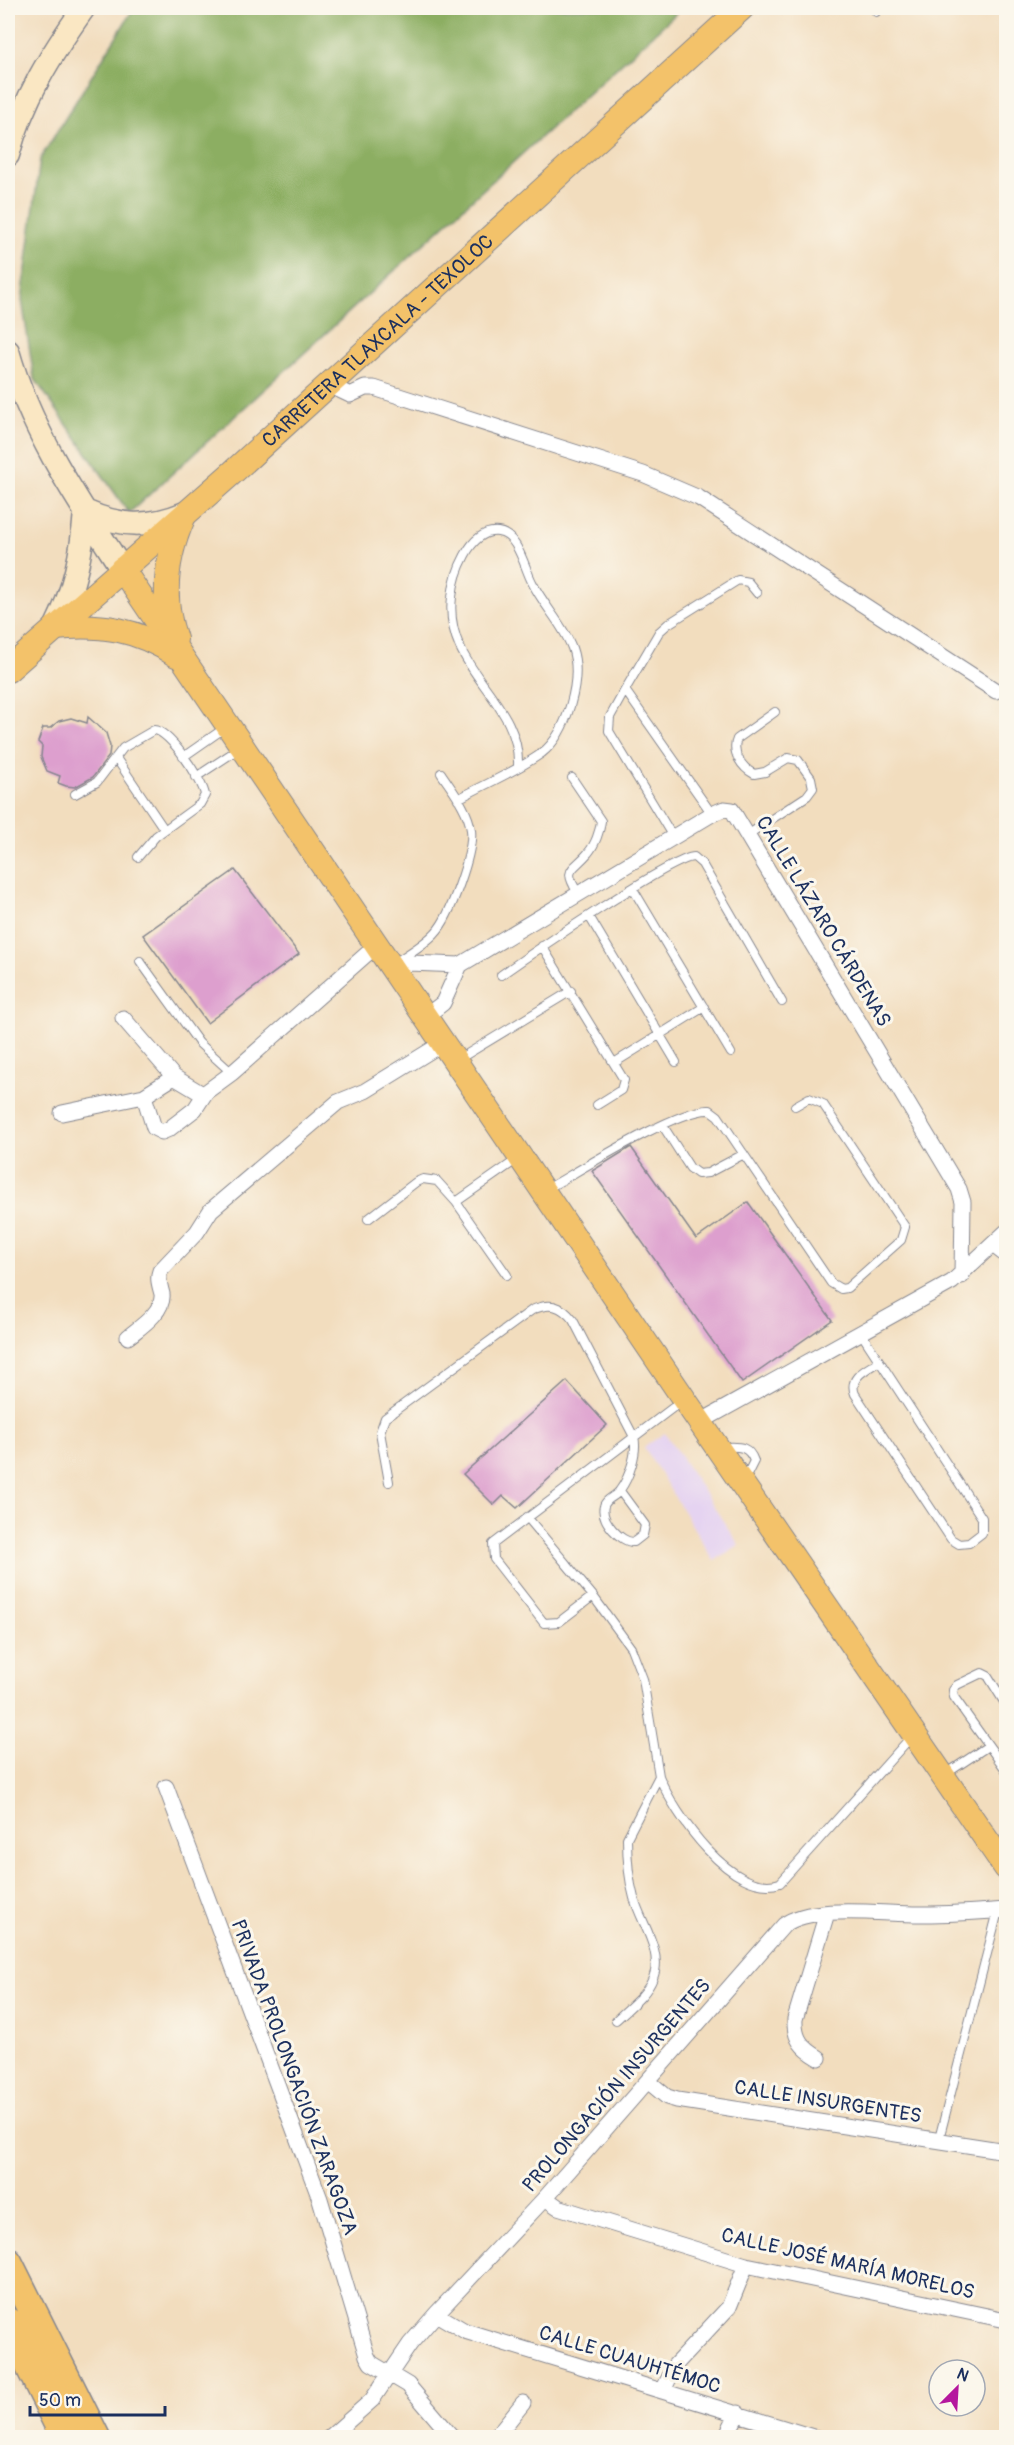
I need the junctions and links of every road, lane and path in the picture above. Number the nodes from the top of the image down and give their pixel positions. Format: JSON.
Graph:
{"nodes":[{"id":1,"x":84,"y":8,"type":"edge"},
{"id":2,"x":742,"y":8,"type":"edge"},
{"id":3,"x":8,"y":155,"type":"edge"},
{"id":4,"x":8,"y":351,"type":"edge"},
{"id":5,"x":327,"y":384,"type":"junction"},
{"id":6,"x":85,"y":511,"type":"junction"},
{"id":7,"x":185,"y":513,"type":"junction"},
{"id":8,"x":122,"y":569,"type":"junction"},
{"id":9,"x":757,"y":593,"type":"dead end"},
{"id":10,"x":55,"y":628,"type":"junction"},
{"id":11,"x":181,"y":658,"type":"junction"},
{"id":12,"x":8,"y":670,"type":"edge"},
{"id":13,"x":625,"y":690,"type":"junction"},
{"id":14,"x":996,"y":691,"type":"dead end"},
{"id":15,"x":775,"y":712,"type":"dead end"},
{"id":16,"x":230,"y":725,"type":"junction"},
{"id":17,"x":244,"y":746,"type":"junction"},
{"id":18,"x":183,"y":757,"type":"junction"},
{"id":19,"x":116,"y":758,"type":"junction"},
{"id":20,"x":518,"y":766,"type":"junction"},
{"id":21,"x":441,"y":773,"type":"dead end"},
{"id":22,"x":196,"y":777,"type":"junction"},
{"id":23,"x":572,"y":778,"type":"dead end"},
{"id":24,"x":75,"y":794,"type":"dead end"},
{"id":25,"x":458,"y":799,"type":"junction"},
{"id":26,"x":712,"y":814,"type":"junction"},
{"id":27,"x":164,"y":830,"type":"junction"},
{"id":28,"x":749,"y":834,"type":"junction"},
{"id":29,"x":673,"y":837,"type":"junction"},
{"id":30,"x":138,"y":857,"type":"dead end"},
{"id":31,"x":633,"y":889,"type":"junction"},
{"id":32,"x":578,"y":893,"type":"junction"},
{"id":33,"x":589,"y":916,"type":"junction"},
{"id":34,"x":377,"y":945,"type":"junction"},
{"id":35,"x":542,"y":946,"type":"junction"},
{"id":36,"x":140,"y":961,"type":"dead end"},
{"id":37,"x":460,"y":964,"type":"junction"},
{"id":38,"x":392,"y":968,"type":"junction"},
{"id":39,"x":501,"y":975,"type":"dead end"},
{"id":40,"x":571,"y":992,"type":"junction"},
{"id":41,"x":782,"y":1002,"type":"dead end"},
{"id":42,"x":704,"y":1007,"type":"junction"},
{"id":43,"x":425,"y":1017,"type":"junction"},
{"id":44,"x":123,"y":1018,"type":"dead end"},
{"id":45,"x":660,"y":1034,"type":"junction"},
{"id":46,"x":449,"y":1053,"type":"junction"},
{"id":47,"x":731,"y":1053,"type":"dead end"},
{"id":48,"x":676,"y":1062,"type":"dead end"},
{"id":49,"x":614,"y":1063,"type":"junction"},
{"id":50,"x":232,"y":1073,"type":"junction"},
{"id":51,"x":174,"y":1077,"type":"junction"},
{"id":52,"x":204,"y":1095,"type":"junction"},
{"id":53,"x":144,"y":1096,"type":"junction"},
{"id":54,"x":597,"y":1105,"type":"dead end"},
{"id":55,"x":795,"y":1106,"type":"dead end"},
{"id":56,"x":62,"y":1113,"type":"dead end"},
{"id":57,"x":663,"y":1126,"type":"junction"},
{"id":58,"x":744,"y":1154,"type":"junction"},
{"id":59,"x":520,"y":1157,"type":"junction"},
{"id":60,"x":544,"y":1191,"type":"junction"},
{"id":61,"x":456,"y":1202,"type":"junction"},
{"id":62,"x":368,"y":1219,"type":"dead end"},
{"id":63,"x":1006,"y":1232,"type":"edge"},
{"id":64,"x":993,"y":1245,"type":"junction"},
{"id":65,"x":1006,"y":1255,"type":"edge"},
{"id":66,"x":507,"y":1275,"type":"dead end"},
{"id":67,"x":962,"y":1275,"type":"junction"},
{"id":68,"x":861,"y":1333,"type":"junction"},
{"id":69,"x":128,"y":1337,"type":"dead end"},
{"id":70,"x":878,"y":1362,"type":"junction"},
{"id":71,"x":684,"y":1399,"type":"junction"},
{"id":72,"x":700,"y":1422,"type":"junction"},
{"id":73,"x":634,"y":1437,"type":"junction"},
{"id":74,"x":389,"y":1482,"type":"dead end"},
{"id":75,"x":620,"y":1491,"type":"junction"},
{"id":76,"x":527,"y":1517,"type":"junction"},
{"id":77,"x":593,"y":1596,"type":"junction"},
{"id":78,"x":1006,"y":1705,"type":"edge"},
{"id":79,"x":914,"y":1734,"type":"junction"},
{"id":80,"x":988,"y":1746,"type":"junction"},
{"id":81,"x":1006,"y":1770,"type":"edge"},
{"id":82,"x":658,"y":1776,"type":"junction"},
{"id":83,"x":943,"y":1776,"type":"junction"},
{"id":84,"x":166,"y":1787,"type":"dead end"},
{"id":85,"x":1006,"y":1868,"type":"edge"},
{"id":86,"x":1002,"y":1910,"type":"edge"},
{"id":87,"x":827,"y":1914,"type":"junction"},
{"id":88,"x":616,"y":2020,"type":"dead end"},
{"id":89,"x":819,"y":2058,"type":"dead end"},
{"id":90,"x":649,"y":2082,"type":"junction"},
{"id":91,"x":939,"y":2139,"type":"junction"},
{"id":92,"x":1006,"y":2151,"type":"edge"},
{"id":93,"x":545,"y":2198,"type":"junction"},
{"id":94,"x":8,"y":2262,"type":"edge"},
{"id":95,"x":746,"y":2265,"type":"junction"},
{"id":96,"x":436,"y":2313,"type":"junction"},
{"id":97,"x":1006,"y":2320,"type":"edge"},
{"id":98,"x":8,"y":2322,"type":"edge"},
{"id":99,"x":390,"y":2373,"type":"junction"},
{"id":100,"x":663,"y":2391,"type":"junction"},
{"id":101,"x":523,"y":2403,"type":"dead end"},
{"id":102,"x":738,"y":2413,"type":"junction"},
{"id":103,"x":65,"y":2438,"type":"edge"},
{"id":104,"x":96,"y":2438,"type":"edge"},
{"id":105,"x":328,"y":2438,"type":"edge"},
{"id":106,"x":453,"y":2438,"type":"edge"},
{"id":107,"x":495,"y":2438,"type":"edge"},
{"id":108,"x":725,"y":2438,"type":"edge"},
{"id":109,"x":816,"y":2438,"type":"edge"}],
"edges":[{"from":1,"to":3,"type":"main road"},
{"from":2,"to":5,"type":"main road","name":"CARRETERA TLAXCALA - TEXOLOC"},
{"from":4,"to":6,"type":"main road"},
{"from":5,"to":7,"type":"main road","name":"CARRETERA TLAXCALA - TEXOLOC"},
{"from":5,"to":14,"type":"street"},
{"from":6,"to":7,"type":"main road"},
{"from":6,"to":8,"type":"main road"},
{"from":6,"to":10,"type":"main road"},
{"from":7,"to":8,"type":"main road","name":"CARRETERA TLAXCALA - TEXOLOC"},
{"from":7,"to":11,"type":"main road"},
{"from":8,"to":10,"type":"main road","name":"CARRETERA TLAXCALA - TEXOLOC"},
{"from":8,"to":11,"type":"main road"},
{"from":9,"to":13,"type":"lane"},
{"from":10,"to":11,"type":"main road"},
{"from":10,"to":12,"type":"main road","name":"CARRETERA TLAXCALA - TEXOLOC"},
{"from":11,"to":16,"type":"main road"},
{"from":13,"to":26,"type":"lane"},
{"from":13,"to":29,"type":"lane"},
{"from":15,"to":28,"type":"lane"},
{"from":16,"to":17,"type":"main road"},
{"from":16,"to":18,"type":"lane"},
{"from":17,"to":22,"type":"lane"},
{"from":17,"to":34,"type":"main road"},
{"from":18,"to":19,"type":"lane"},
{"from":18,"to":22,"type":"lane"},
{"from":19,"to":24,"type":"lane"},
{"from":19,"to":27,"type":"lane"},
{"from":20,"to":20,"type":"lane"},
{"from":20,"to":25,"type":"lane"},
{"from":21,"to":25,"type":"lane"},
{"from":22,"to":27,"type":"lane"},
{"from":23,"to":32,"type":"lane"},
{"from":25,"to":38,"type":"lane"},
{"from":26,"to":28,"type":"street","name":"CALLE LÁZARO CÁRDENAS"},
{"from":26,"to":29,"type":"street"},
{"from":27,"to":30,"type":"lane"},
{"from":28,"to":67,"type":"street","name":"CALLE LÁZARO CÁRDENAS"},
{"from":29,"to":32,"type":"street"},
{"from":31,"to":33,"type":"lane"},
{"from":31,"to":41,"type":"lane"},
{"from":31,"to":42,"type":"lane"},
{"from":32,"to":37,"type":"street"},
{"from":33,"to":35,"type":"lane"},
{"from":33,"to":45,"type":"lane"},
{"from":34,"to":38,"type":"main road"},
{"from":34,"to":50,"type":"street"},
{"from":35,"to":39,"type":"lane"},
{"from":35,"to":40,"type":"lane"},
{"from":36,"to":50,"type":"lane"},
{"from":37,"to":38,"type":"street"},
{"from":37,"to":43,"type":"street"},
{"from":38,"to":43,"type":"main road"},
{"from":40,"to":46,"type":"lane"},
{"from":40,"to":49,"type":"lane"},
{"from":42,"to":45,"type":"lane"},
{"from":42,"to":47,"type":"lane"},
{"from":43,"to":46,"type":"main road"},
{"from":44,"to":51,"type":"street"},
{"from":45,"to":48,"type":"lane"},
{"from":45,"to":49,"type":"lane"},
{"from":46,"to":59,"type":"main road"},
{"from":46,"to":69,"type":"street"},
{"from":49,"to":54,"type":"lane"},
{"from":50,"to":52,"type":"street"},
{"from":51,"to":52,"type":"street"},
{"from":51,"to":53,"type":"street"},
{"from":52,"to":53,"type":"street"},
{"from":53,"to":56,"type":"street"},
{"from":55,"to":58,"type":"lane"},
{"from":57,"to":58,"type":"lane"},
{"from":57,"to":58,"type":"lane"},
{"from":57,"to":60,"type":"lane"},
{"from":59,"to":60,"type":"main road"},
{"from":59,"to":61,"type":"lane"},
{"from":60,"to":71,"type":"main road"},
{"from":61,"to":62,"type":"lane"},
{"from":61,"to":66,"type":"lane"},
{"from":63,"to":64,"type":"street"},
{"from":64,"to":65,"type":"street"},
{"from":64,"to":67,"type":"street"},
{"from":67,"to":68,"type":"street"},
{"from":68,"to":70,"type":"lane"},
{"from":68,"to":72,"type":"street"},
{"from":70,"to":70,"type":"lane"},
{"from":71,"to":72,"type":"main road"},
{"from":71,"to":73,"type":"lane"},
{"from":72,"to":79,"type":"main road"},
{"from":73,"to":74,"type":"lane"},
{"from":73,"to":75,"type":"lane"},
{"from":73,"to":76,"type":"lane"},
{"from":75,"to":75,"type":"lane"},
{"from":76,"to":77,"type":"lane"},
{"from":76,"to":77,"type":"lane"},
{"from":77,"to":82,"type":"lane"},
{"from":78,"to":80,"type":"lane"},
{"from":79,"to":82,"type":"lane"},
{"from":79,"to":83,"type":"main road"},
{"from":80,"to":81,"type":"lane"},
{"from":80,"to":83,"type":"lane"},
{"from":82,"to":88,"type":"lane"},
{"from":83,"to":85,"type":"main road"},
{"from":84,"to":99,"type":"street","name":"PRIVADA PROLONGACIÓN ZARAGOZA"},
{"from":86,"to":87,"type":"street","name":"PROLONGACIÓN INSURGENTES"},
{"from":86,"to":91,"type":"lane"},
{"from":87,"to":89,"type":"street"},
{"from":87,"to":90,"type":"street","name":"PROLONGACIÓN INSURGENTES"},
{"from":90,"to":91,"type":"street","name":"CALLE INSURGENTES"},
{"from":90,"to":93,"type":"street","name":"PROLONGACIÓN INSURGENTES"},
{"from":91,"to":92,"type":"street","name":"CALLE INSURGENTES"},
{"from":93,"to":95,"type":"street","name":"CALLE JOSÉ MARÍA MORELOS"},
{"from":93,"to":96,"type":"street","name":"PROLONGACIÓN INSURGENTES"},
{"from":94,"to":104,"type":"highway"},
{"from":95,"to":97,"type":"street","name":"CALLE JOSÉ MARÍA MORELOS"},
{"from":95,"to":100,"type":"street"},
{"from":96,"to":99,"type":"street","name":"PROLONGACIÓN INSURGENTES"},
{"from":96,"to":100,"type":"street","name":"CALLE CUAUHTÉMOC"},
{"from":98,"to":103,"type":"highway"},
{"from":99,"to":105,"type":"street","name":"PROLONGACIÓN INSURGENTES"},
{"from":99,"to":106,"type":"street","name":"PRIVADA PROLONGACIÓN ZARAGOZA"},
{"from":100,"to":102,"type":"street","name":"CALLE CUAUHTÉMOC"},
{"from":101,"to":107,"type":"street"},
{"from":102,"to":108,"type":"street"},
{"from":102,"to":109,"type":"street","name":"CALLE CUAUHTÉMOC"}]}
